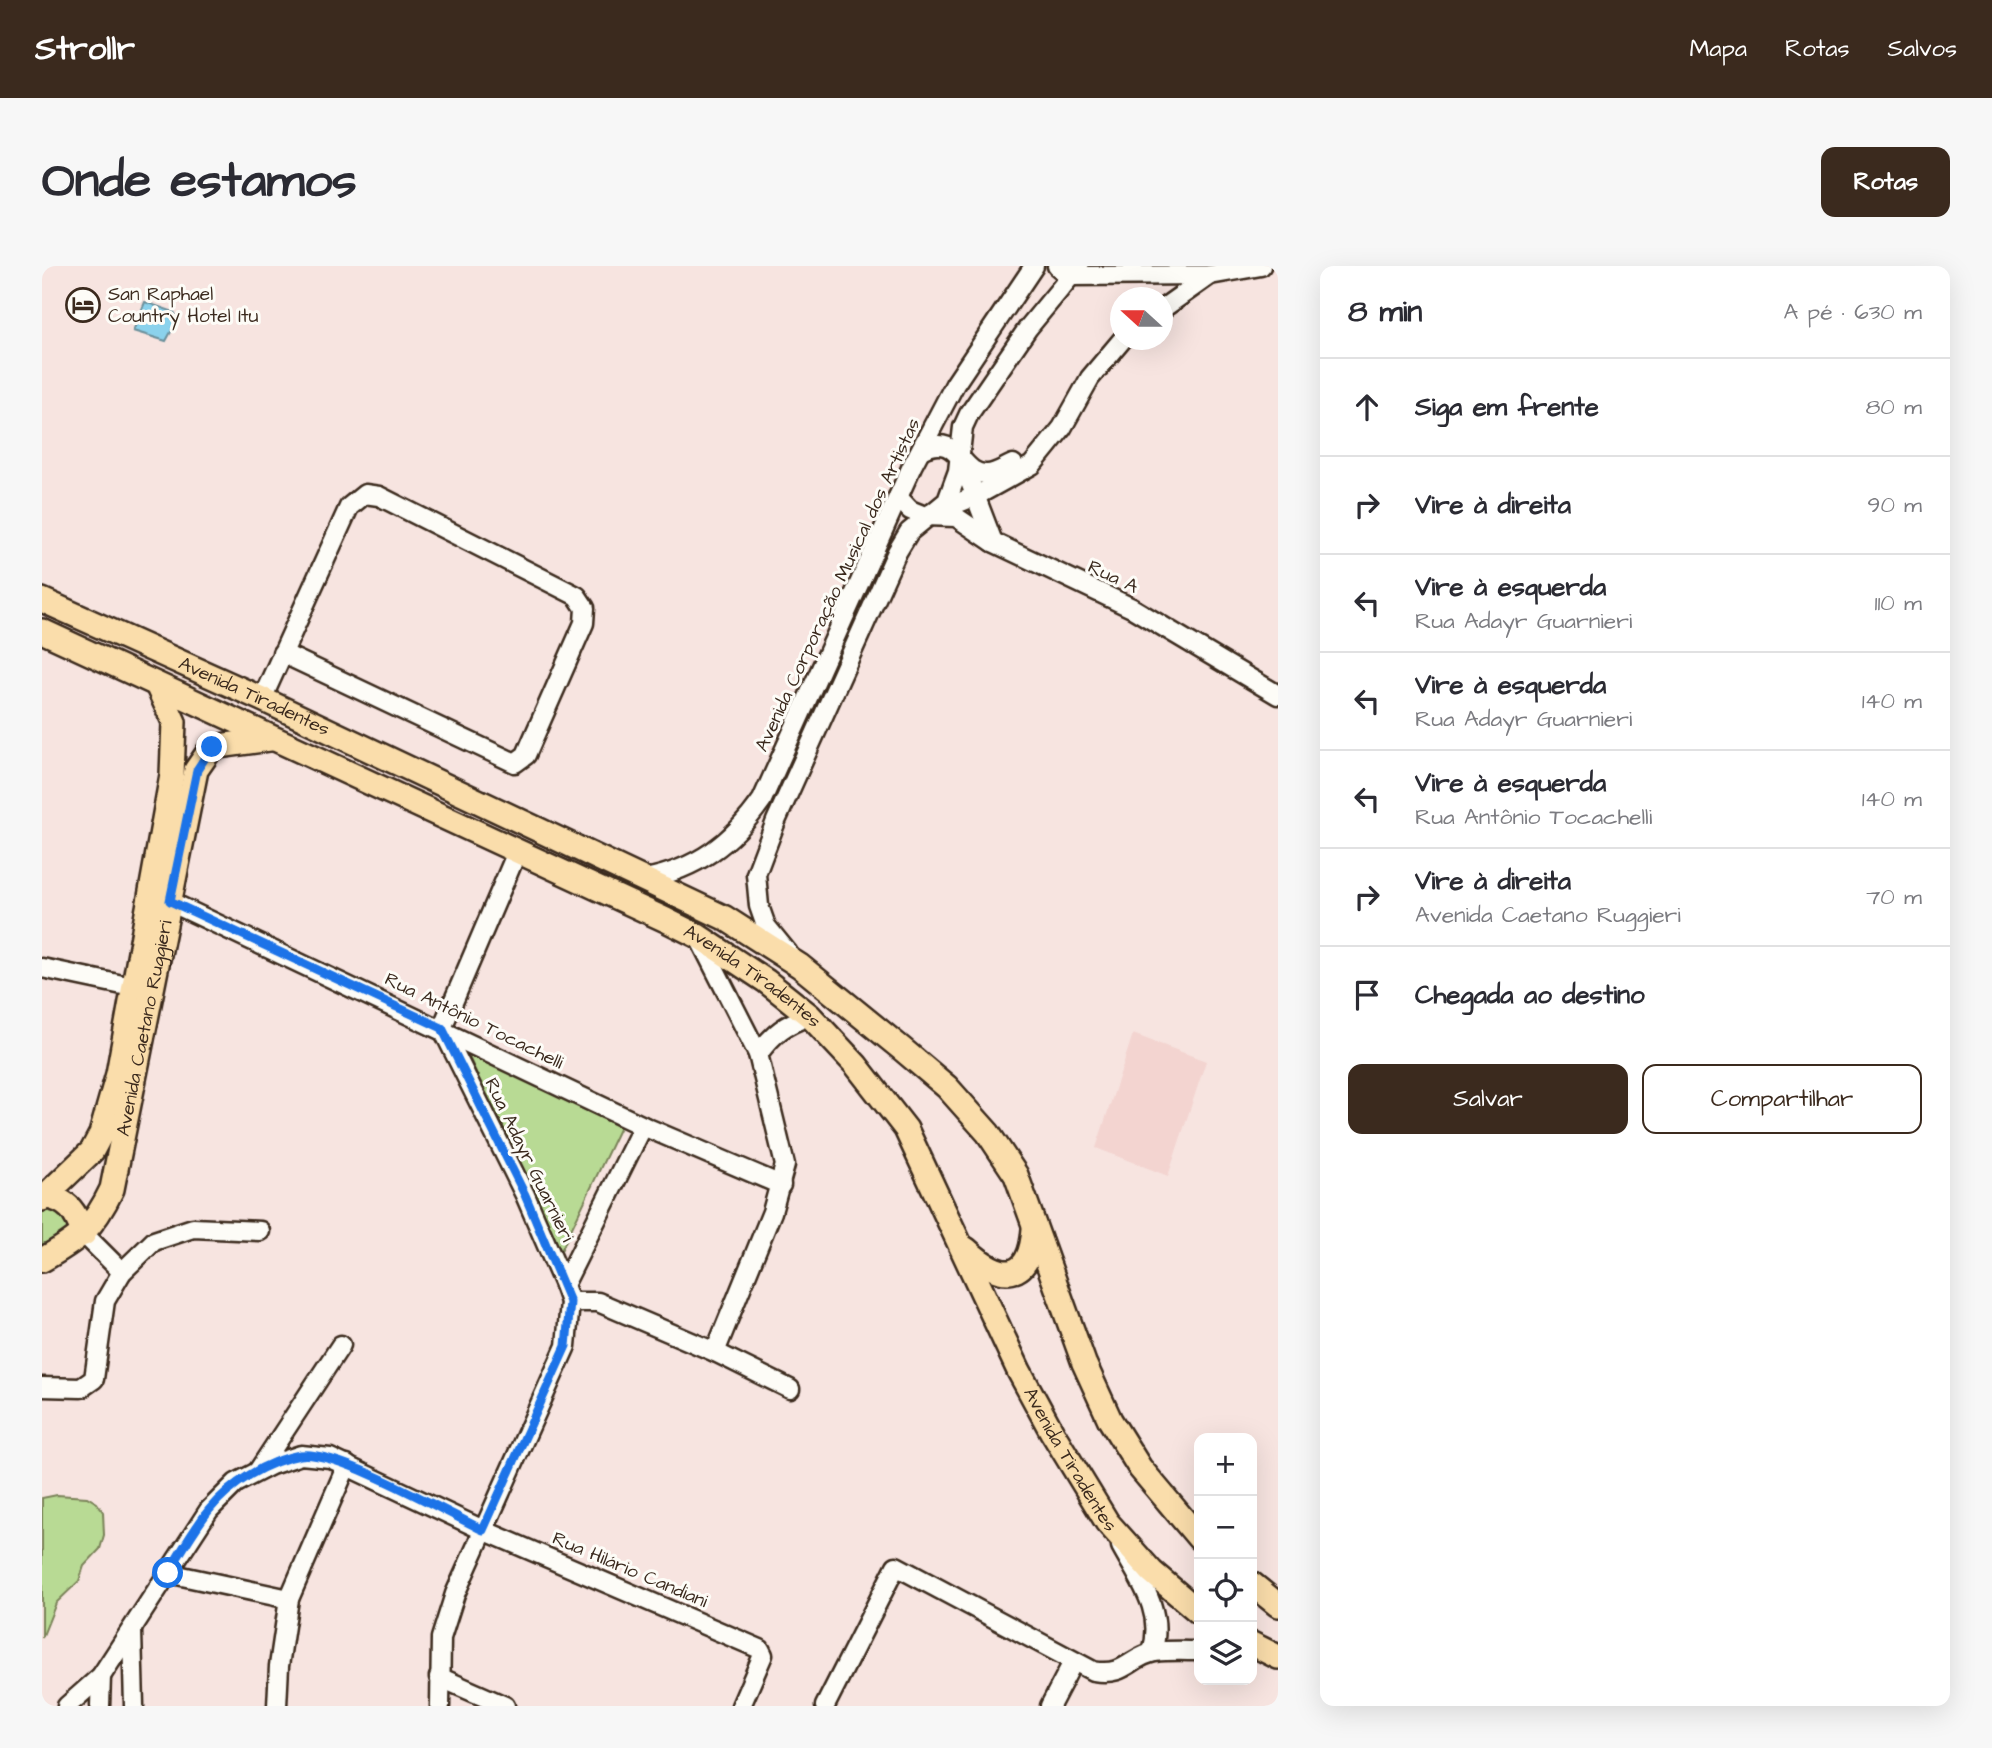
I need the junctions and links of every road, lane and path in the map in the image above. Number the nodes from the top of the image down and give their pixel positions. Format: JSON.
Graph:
{"nodes":[{"id":1,"x":1034,"y":266,"type":"edge"},
{"id":2,"x":1261,"y":266,"type":"edge"},
{"id":3,"x":1068,"y":269,"type":"edge"},
{"id":4,"x":1210,"y":275,"type":"junction"},
{"id":5,"x":1173,"y":302,"type":"edge"},
{"id":6,"x":1114,"y":350,"type":"edge"},
{"id":7,"x":921,"y":450,"type":"junction"},
{"id":8,"x":1042,"y":452,"type":"junction"},
{"id":9,"x":958,"y":453,"type":"junction"},
{"id":10,"x":976,"y":496,"type":"junction"},
{"id":11,"x":898,"y":497,"type":"junction"},
{"id":12,"x":925,"y":516,"type":"junction"},
{"id":13,"x":993,"y":542,"type":"junction"},
{"id":14,"x":42,"y":600,"type":"edge"},
{"id":15,"x":42,"y":631,"type":"edge"},
{"id":16,"x":282,"y":653,"type":"junction"},
{"id":17,"x":157,"y":685,"type":"junction"},
{"id":18,"x":1278,"y":695,"type":"edge"},
{"id":19,"x":262,"y":699,"type":"junction"},
{"id":20,"x":174,"y":722,"type":"junction"},
{"id":21,"x":270,"y":739,"type":"junction"},
{"id":22,"x":212,"y":747,"type":"junction"},
{"id":23,"x":754,"y":811,"type":"junction"},
{"id":24,"x":776,"y":821,"type":"junction"},
{"id":25,"x":517,"y":852,"type":"junction"},
{"id":26,"x":645,"y":879,"type":"junction"},
{"id":27,"x":160,"y":897,"type":"junction"},
{"id":28,"x":698,"y":936,"type":"junction"},
{"id":29,"x":800,"y":966,"type":"junction"},
{"id":30,"x":42,"y":968,"type":"edge"},
{"id":31,"x":132,"y":987,"type":"junction"},
{"id":32,"x":810,"y":1016,"type":"junction"},
{"id":33,"x":442,"y":1028,"type":"junction"},
{"id":34,"x":758,"y":1054,"type":"junction"},
{"id":35,"x":643,"y":1126,"type":"junction"},
{"id":36,"x":781,"y":1185,"type":"junction"},
{"id":37,"x":44,"y":1198,"type":"edge"},
{"id":38,"x":1034,"y":1227,"type":"junction"},
{"id":39,"x":260,"y":1231,"type":"dead end"},
{"id":40,"x":84,"y":1234,"type":"junction"},
{"id":41,"x":963,"y":1247,"type":"junction"},
{"id":42,"x":42,"y":1260,"type":"edge"},
{"id":43,"x":122,"y":1272,"type":"junction"},
{"id":44,"x":567,"y":1294,"type":"junction"},
{"id":45,"x":341,"y":1345,"type":"dead end"},
{"id":46,"x":715,"y":1352,"type":"junction"},
{"id":47,"x":42,"y":1387,"type":"edge"},
{"id":48,"x":790,"y":1389,"type":"dead end"},
{"id":49,"x":346,"y":1465,"type":"junction"},
{"id":50,"x":257,"y":1472,"type":"junction"},
{"id":51,"x":1107,"y":1522,"type":"junction"},
{"id":52,"x":483,"y":1530,"type":"junction"},
{"id":53,"x":1194,"y":1532,"type":"edge"},
{"id":54,"x":168,"y":1573,"type":"junction"},
{"id":55,"x":1257,"y":1588,"type":"edge"},
{"id":56,"x":289,"y":1599,"type":"junction"},
{"id":57,"x":1278,"y":1605,"type":"edge"},
{"id":58,"x":1194,"y":1608,"type":"edge"},
{"id":59,"x":132,"y":1631,"type":"junction"},
{"id":60,"x":1194,"y":1651,"type":"edge"},
{"id":61,"x":1152,"y":1652,"type":"junction"},
{"id":62,"x":1073,"y":1662,"type":"junction"},
{"id":63,"x":101,"y":1675,"type":"junction"},
{"id":64,"x":439,"y":1677,"type":"junction"},
{"id":65,"x":67,"y":1706,"type":"edge"},
{"id":66,"x":100,"y":1706,"type":"edge"},
{"id":67,"x":134,"y":1706,"type":"edge"},
{"id":68,"x":277,"y":1706,"type":"edge"},
{"id":69,"x":440,"y":1706,"type":"edge"},
{"id":70,"x":505,"y":1706,"type":"edge"},
{"id":71,"x":741,"y":1706,"type":"edge"},
{"id":72,"x":825,"y":1706,"type":"edge"},
{"id":73,"x":1050,"y":1706,"type":"edge"}],
"edges":[{"from":1,"to":7,"type":"street","name":"Avenida Corporação Musical dos Artistas"},
{"from":2,"to":4,"type":"street"},
{"from":3,"to":4,"type":"street"},
{"from":3,"to":9,"type":"street","name":"Avenida Corporação Musical dos Artistas"},
{"from":4,"to":5,"type":"street"},
{"from":6,"to":8,"type":"street"},
{"from":7,"to":9,"type":"street"},
{"from":7,"to":11,"type":"street","name":"Avenida Corporação Musical dos Artistas"},
{"from":8,"to":9,"type":"street"},
{"from":8,"to":10,"type":"street"},
{"from":9,"to":10,"type":"street"},
{"from":9,"to":12,"type":"street","name":"Avenida Corporação Musical dos Artistas"},
{"from":10,"to":12,"type":"street"},
{"from":10,"to":13,"type":"street"},
{"from":11,"to":12,"type":"street"},
{"from":11,"to":23,"type":"street","name":"Avenida Corporação Musical dos Artistas"},
{"from":12,"to":13,"type":"street","name":"Rua A"},
{"from":12,"to":24,"type":"street","name":"Avenida Corporação Musical dos Artistas"},
{"from":13,"to":18,"type":"street","name":"Rua A"},
{"from":14,"to":19,"type":"main road","name":"Avenida Tiradentes"},
{"from":15,"to":17,"type":"main road","name":"Avenida Tiradentes"},
{"from":16,"to":16,"type":"street"},
{"from":16,"to":19,"type":"street"},
{"from":17,"to":20,"type":"main road","name":"Avenida Caetano Ruggieri"},
{"from":17,"to":21,"type":"main road","name":"Avenida Tiradentes"},
{"from":19,"to":26,"type":"main road","name":"Avenida Tiradentes"},
{"from":20,"to":22,"type":"main road"},
{"from":20,"to":27,"type":"main road","name":"Avenida Caetano Ruggieri"},
{"from":21,"to":22,"type":"main road"},
{"from":21,"to":25,"type":"main road","name":"Avenida Tiradentes"},
{"from":22,"to":27,"type":"main road","name":"Avenida Caetano Ruggieri"},
{"from":23,"to":24,"type":"street"},
{"from":23,"to":26,"type":"street","name":"Avenida Corporação Musical dos Artistas"},
{"from":24,"to":29,"type":"street","name":"Avenida Corporação Musical dos Artistas"},
{"from":25,"to":28,"type":"main road","name":"Avenida Tiradentes"},
{"from":25,"to":33,"type":"street"},
{"from":26,"to":29,"type":"main road","name":"Avenida Tiradentes"},
{"from":27,"to":31,"type":"main road","name":"Avenida Caetano Ruggieri"},
{"from":27,"to":33,"type":"street","name":"Rua Antônio Tocachelli"},
{"from":27,"to":40,"type":"main road","name":"Avenida Caetano Ruggieri"},
{"from":28,"to":32,"type":"main road","name":"Avenida Tiradentes"},
{"from":28,"to":34,"type":"street"},
{"from":29,"to":38,"type":"main road","name":"Avenida Tiradentes"},
{"from":30,"to":31,"type":"street"},
{"from":31,"to":37,"type":"main road","name":"Avenida Caetano Ruggieri"},
{"from":32,"to":34,"type":"street"},
{"from":32,"to":41,"type":"main road","name":"Avenida Tiradentes"},
{"from":33,"to":35,"type":"street","name":"Rua Antônio Tocachelli"},
{"from":33,"to":44,"type":"street","name":"Rua Adayr Guarnieri"},
{"from":34,"to":36,"type":"street"},
{"from":35,"to":36,"type":"street","name":"Rua Antônio Tocachelli"},
{"from":35,"to":44,"type":"street"},
{"from":36,"to":46,"type":"street"},
{"from":37,"to":40,"type":"main road"},
{"from":38,"to":41,"type":"main road"},
{"from":38,"to":53,"type":"main road","name":"Avenida Tiradentes"},
{"from":39,"to":43,"type":"street"},
{"from":40,"to":42,"type":"main road","name":"Avenida Caetano Ruggieri"},
{"from":40,"to":43,"type":"street"},
{"from":41,"to":51,"type":"main road","name":"Avenida Tiradentes"},
{"from":43,"to":47,"type":"street"},
{"from":44,"to":46,"type":"street"},
{"from":44,"to":52,"type":"street","name":"Rua Adayr Guarnieri"},
{"from":45,"to":50,"type":"street"},
{"from":46,"to":48,"type":"street"},
{"from":49,"to":50,"type":"street","name":"Rua Hilário Candiani"},
{"from":49,"to":52,"type":"street","name":"Rua Hilário Candiani"},
{"from":49,"to":56,"type":"street"},
{"from":50,"to":54,"type":"street"},
{"from":51,"to":58,"type":"main road","name":"Avenida Tiradentes"},
{"from":51,"to":61,"type":"street"},
{"from":52,"to":64,"type":"street","name":"Rua Adayr Guarnieri"},
{"from":52,"to":71,"type":"street","name":"Rua Hilário Candiani"},
{"from":54,"to":56,"type":"street"},
{"from":54,"to":59,"type":"street"},
{"from":55,"to":57,"type":"main road"},
{"from":56,"to":68,"type":"street"},
{"from":59,"to":63,"type":"street"},
{"from":59,"to":67,"type":"street"},
{"from":60,"to":61,"type":"street"},
{"from":61,"to":62,"type":"street"},
{"from":62,"to":72,"type":"street"},
{"from":62,"to":73,"type":"street"},
{"from":63,"to":65,"type":"street"},
{"from":63,"to":66,"type":"street"},
{"from":64,"to":69,"type":"street","name":"Rua Adayr Guarnieri"},
{"from":64,"to":70,"type":"street"}]}
